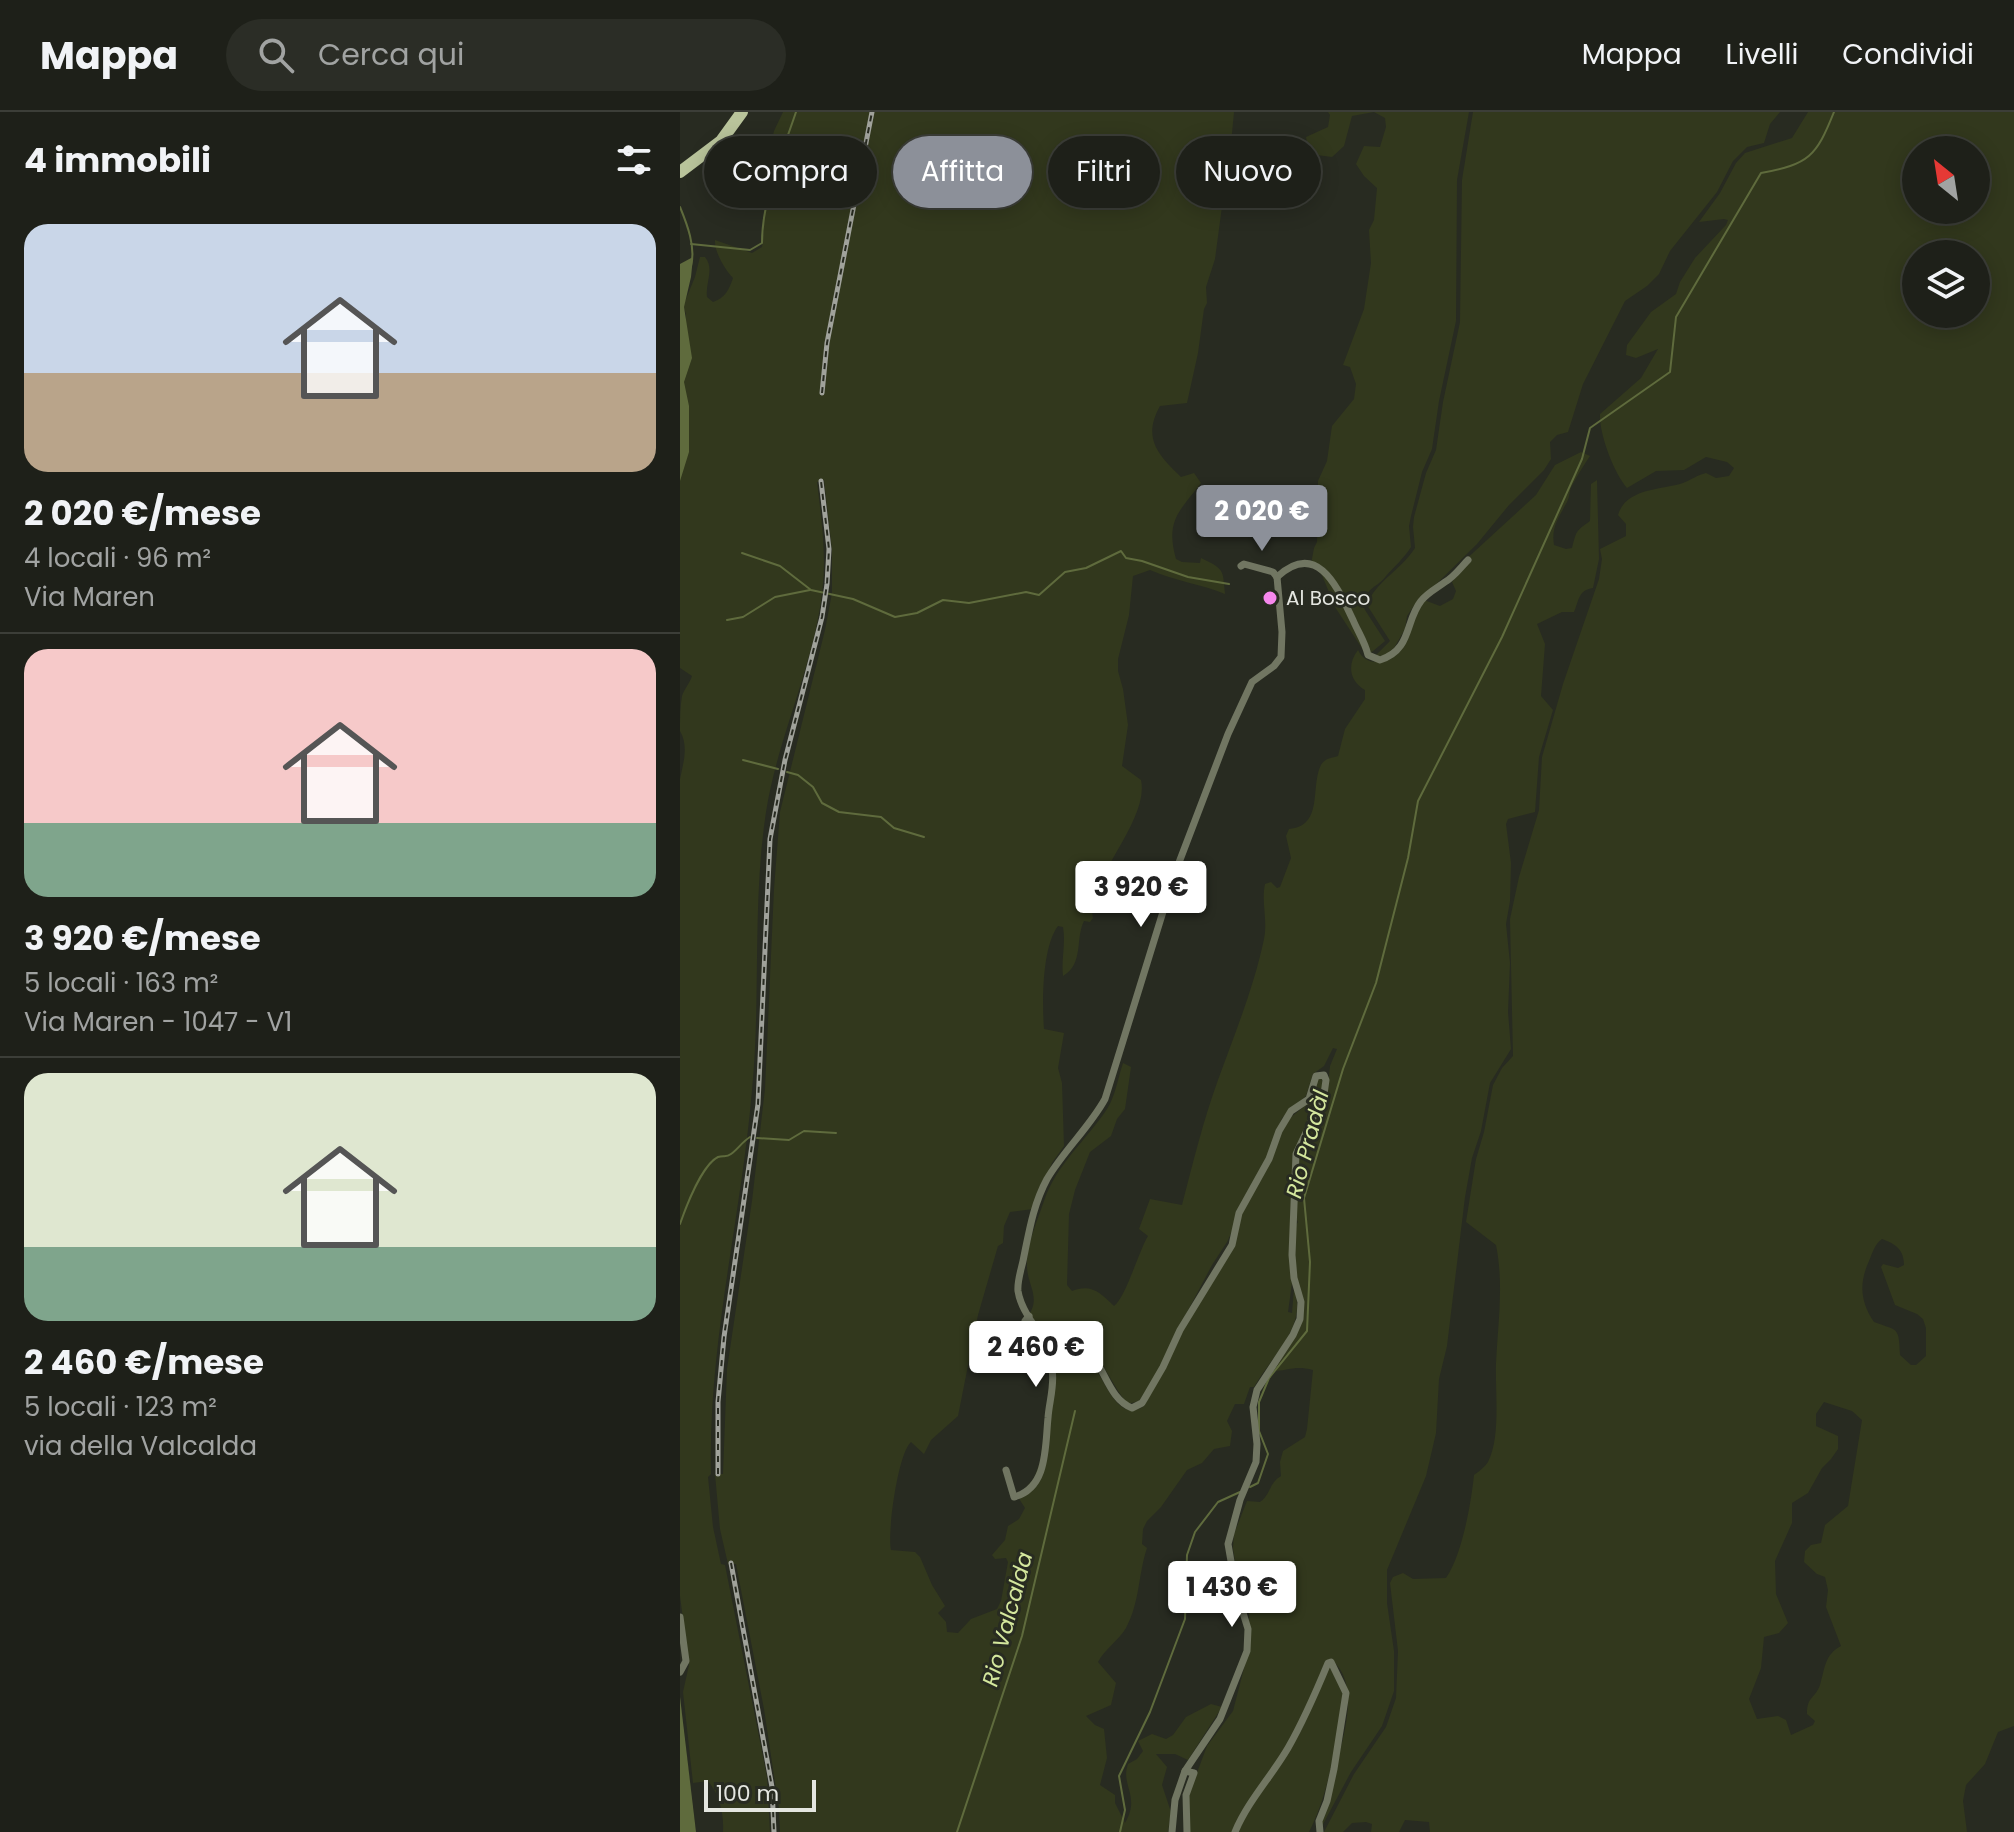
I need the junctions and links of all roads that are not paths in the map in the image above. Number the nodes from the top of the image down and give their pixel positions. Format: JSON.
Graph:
{"nodes":[{"id":1,"x":742,"y":112,"type":"edge"},
{"id":2,"x":725,"y":136,"type":"edge"},
{"id":3,"x":704,"y":154,"type":"edge"},
{"id":4,"x":680,"y":172,"type":"edge"},
{"id":5,"x":1468,"y":560,"type":"dead end"},
{"id":6,"x":1241,"y":566,"type":"dead end"},
{"id":7,"x":1277,"y":577,"type":"junction"},
{"id":8,"x":1029,"y":1316,"type":"junction"},
{"id":9,"x":1006,"y":1470,"type":"dead end"},
{"id":10,"x":680,"y":1617,"type":"edge"},
{"id":11,"x":681,"y":1672,"type":"edge"},
{"id":12,"x":1185,"y":1771,"type":"junction"},
{"id":13,"x":1172,"y":1832,"type":"edge"},
{"id":14,"x":1187,"y":1832,"type":"edge"},
{"id":15,"x":1235,"y":1832,"type":"edge"},
{"id":16,"x":1320,"y":1832,"type":"edge"}],
"edges":[{"from":1,"to":2,"type":"main road"},
{"from":3,"to":4,"type":"main road"},
{"from":5,"to":7,"type":"street"},
{"from":6,"to":7,"type":"street"},
{"from":7,"to":8,"type":"street"},
{"from":8,"to":9,"type":"street"},
{"from":8,"to":12,"type":"street"},
{"from":10,"to":11,"type":"street"},
{"from":12,"to":13,"type":"street"},
{"from":12,"to":14,"type":"street"},
{"from":15,"to":16,"type":"street"}]}
